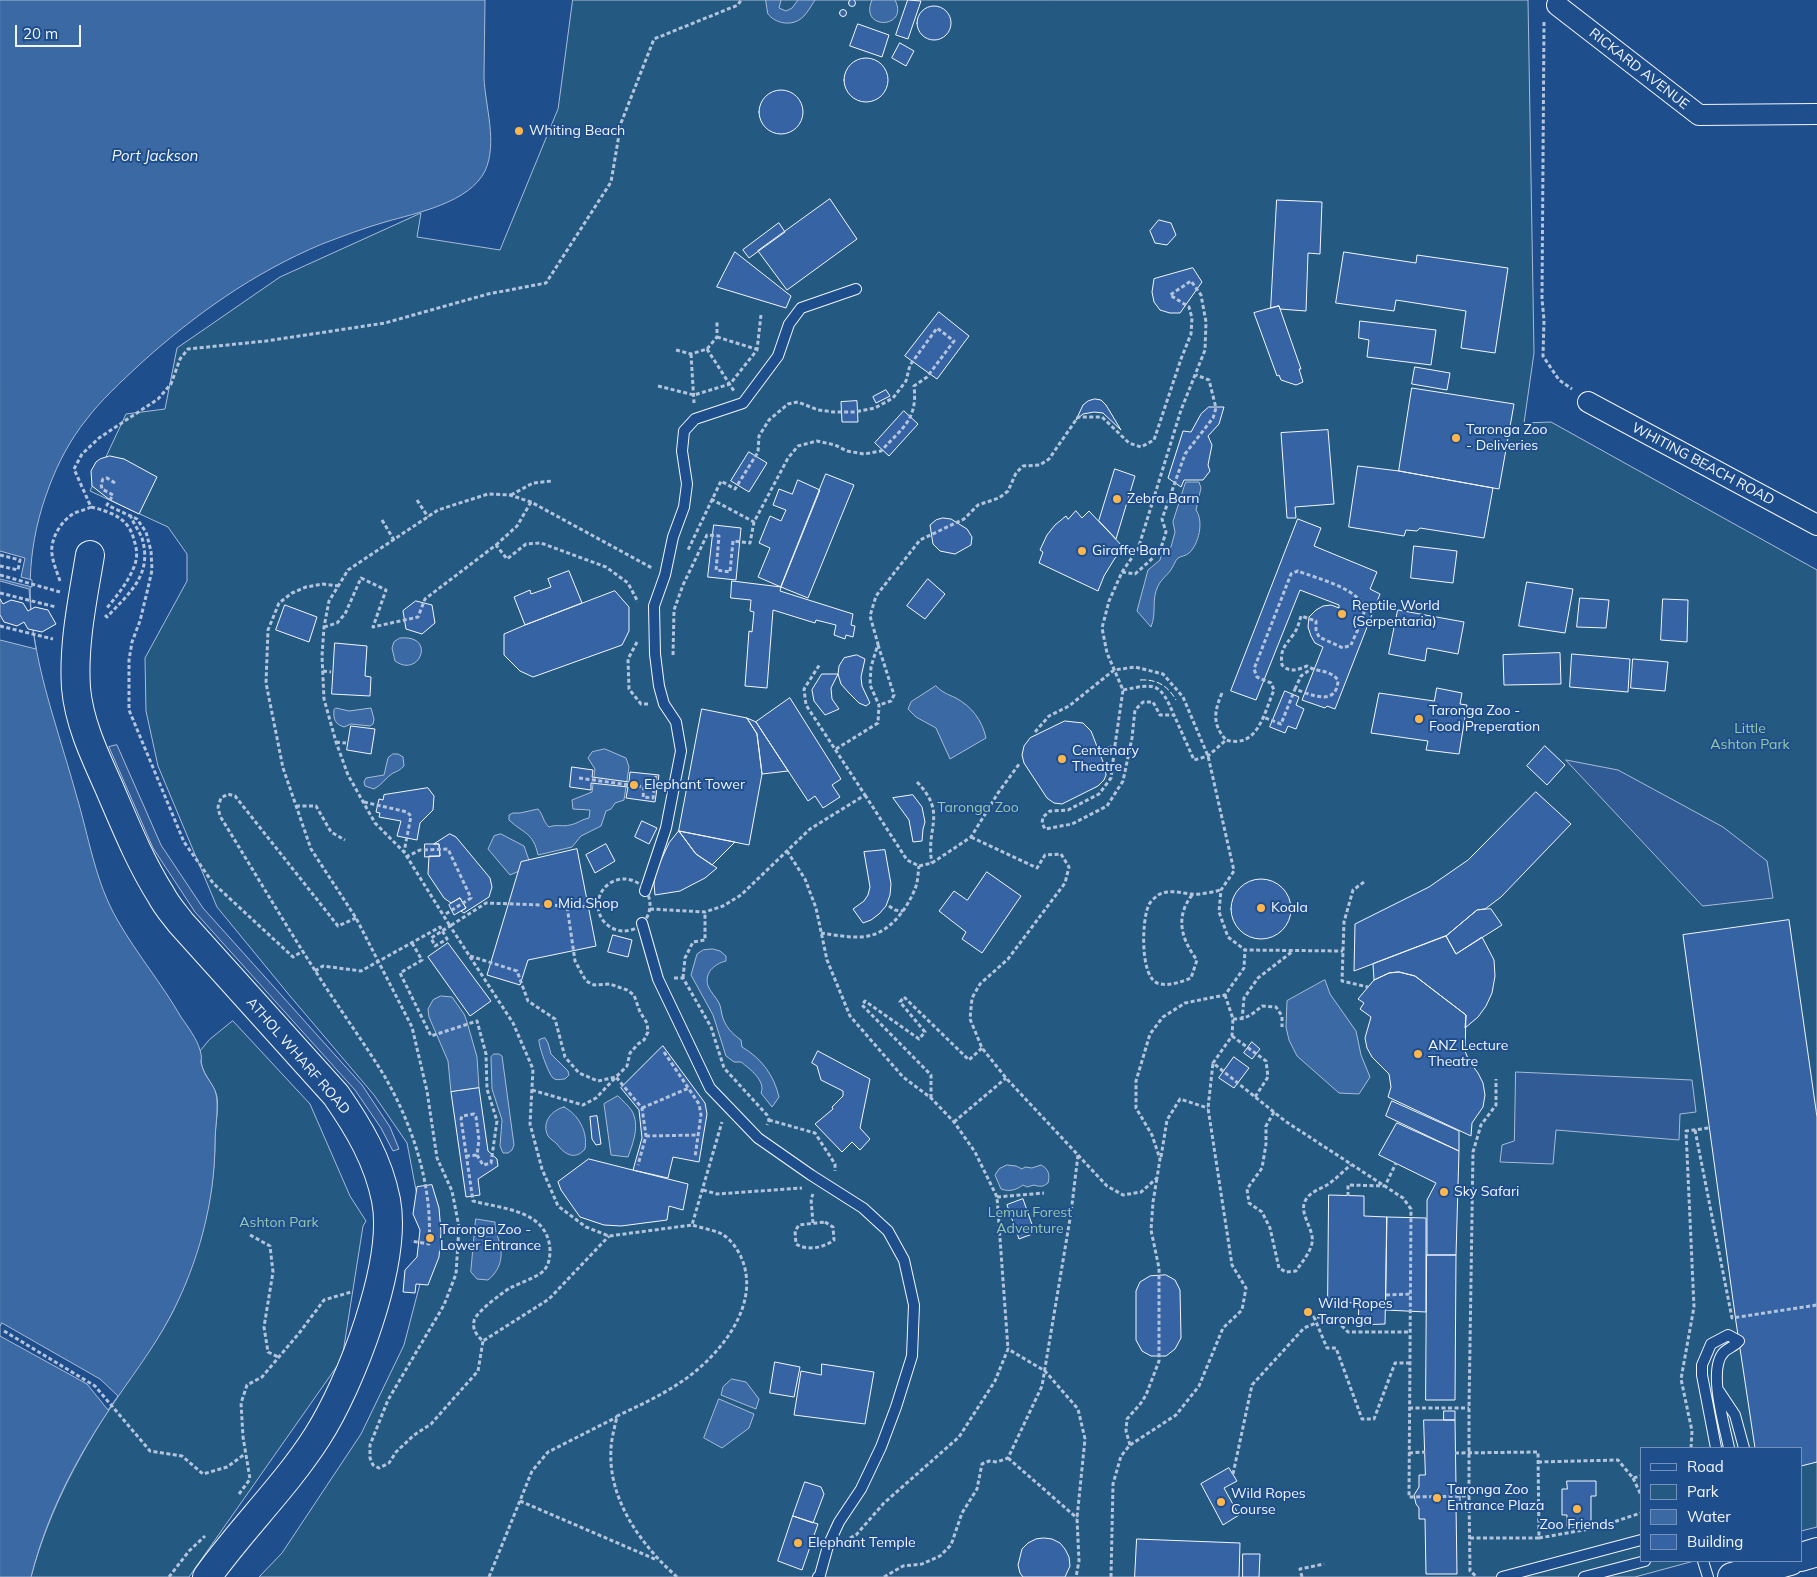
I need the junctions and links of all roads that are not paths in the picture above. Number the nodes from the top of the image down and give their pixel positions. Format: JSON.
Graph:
{"nodes":[{"id":1,"x":1550,"y":10,"type":"road end"},
{"id":2,"x":1817,"y":114,"type":"edge"},
{"id":3,"x":856,"y":289,"type":"dead end"},
{"id":4,"x":1588,"y":402,"type":"road end"},
{"id":5,"x":1817,"y":525,"type":"edge"},
{"id":6,"x":90,"y":555,"type":"dead end"},
{"id":7,"x":645,"y":891,"type":"road end"},
{"id":8,"x":642,"y":923,"type":"road end"},
{"id":9,"x":1717,"y":1388,"type":"junction"},
{"id":10,"x":1716,"y":1447,"type":"edge"},
{"id":11,"x":1729,"y":1447,"type":"edge"},
{"id":12,"x":1744,"y":1447,"type":"edge"},
{"id":13,"x":1640,"y":1540,"type":"edge"},
{"id":14,"x":1817,"y":1552,"type":"edge"},
{"id":15,"x":1802,"y":1556,"type":"edge"},
{"id":16,"x":1640,"y":1562,"type":"edge"},
{"id":17,"x":1703,"y":1562,"type":"edge"},
{"id":18,"x":1781,"y":1562,"type":"edge"},
{"id":19,"x":206,"y":1577,"type":"edge"},
{"id":20,"x":818,"y":1577,"type":"edge"},
{"id":21,"x":1502,"y":1577,"type":"edge"},
{"id":22,"x":1584,"y":1577,"type":"edge"},
{"id":23,"x":1708,"y":1577,"type":"edge"},
{"id":24,"x":1732,"y":1577,"type":"edge"}],
"edges":[{"from":1,"to":2,"type":"street","name":"RICKARD AVENUE"},
{"from":3,"to":7,"type":"lane"},
{"from":4,"to":5,"type":"street","name":"WHITING BEACH ROAD"},
{"from":6,"to":19,"type":"main road","name":"ATHOL WHARF ROAD"},
{"from":8,"to":20,"type":"lane"},
{"from":9,"to":10,"type":"lane"},
{"from":9,"to":11,"type":"lane"},
{"from":9,"to":12,"type":"lane"},
{"from":13,"to":21,"type":"lane"},
{"from":14,"to":15,"type":"main road"},
{"from":16,"to":22,"type":"lane"},
{"from":17,"to":23,"type":"lane"},
{"from":18,"to":24,"type":"main road"}]}
